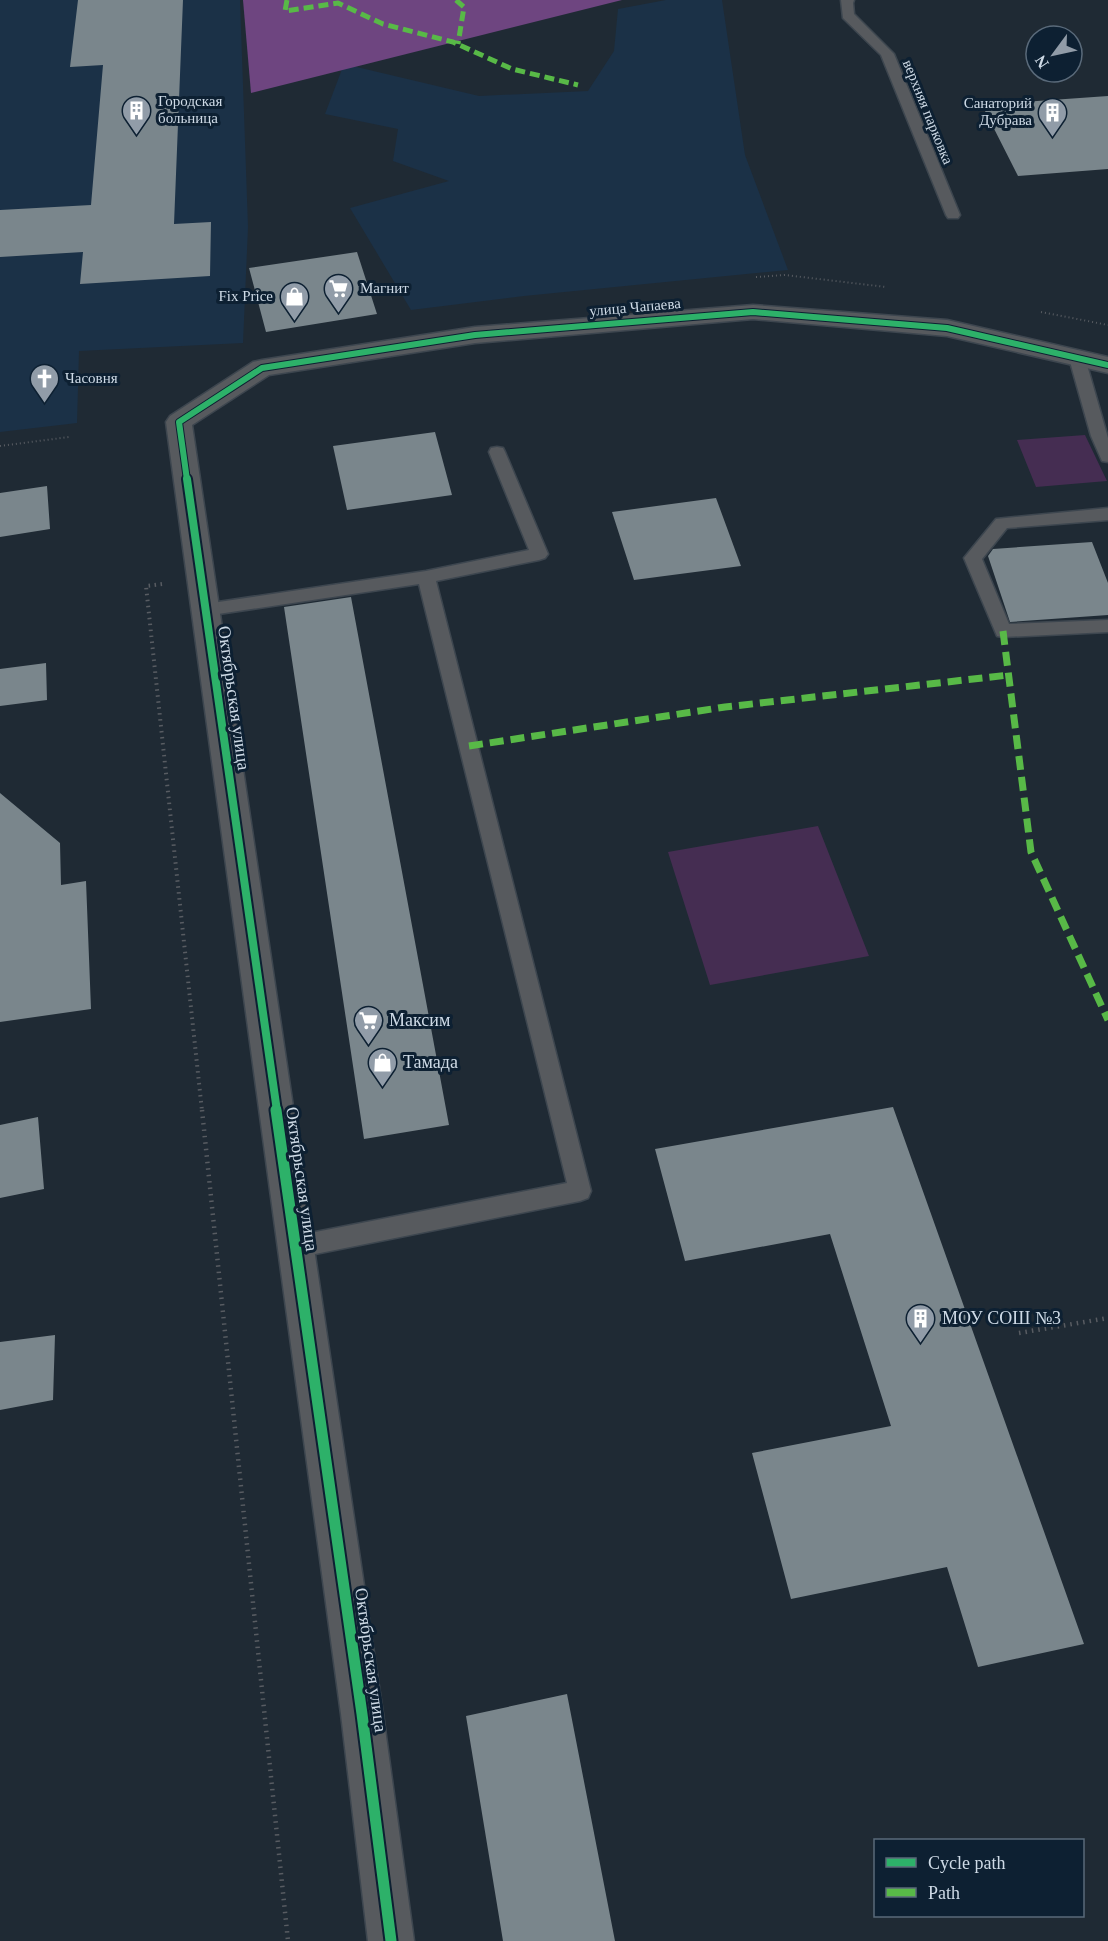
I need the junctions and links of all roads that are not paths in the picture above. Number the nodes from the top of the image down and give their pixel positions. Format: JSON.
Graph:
{"nodes":[{"id":1,"x":848,"y":0,"type":"edge"},
{"id":2,"x":953,"y":215,"type":"dead end"},
{"id":3,"x":1077,"y":358,"type":"junction"},
{"id":4,"x":1108,"y":365,"type":"edge"},
{"id":5,"x":179,"y":422,"type":"joint"},
{"id":6,"x":497,"y":452,"type":"dead end"},
{"id":7,"x":1108,"y":457,"type":"edge"},
{"id":8,"x":1108,"y":514,"type":"edge"},
{"id":9,"x":426,"y":577,"type":"junction"},
{"id":10,"x":203,"y":594,"type":"junction"},
{"id":11,"x":1108,"y":626,"type":"edge"},
{"id":12,"x":295,"y":1246,"type":"junction"},
{"id":13,"x":391,"y":1941,"type":"edge"}],
"edges":[{"from":1,"to":2,"type":"lane","name":"верхняя парковка"},
{"from":3,"to":4,"type":"street","name":"улица Чапаева"},
{"from":3,"to":5,"type":"street","name":"улица Чапаева"},
{"from":3,"to":7,"type":"lane"},
{"from":5,"to":10,"type":"street","name":"Октябрьская улица"},
{"from":6,"to":9,"type":"lane"},
{"from":8,"to":11,"type":"lane"},
{"from":9,"to":10,"type":"lane"},
{"from":9,"to":12,"type":"lane"},
{"from":10,"to":12,"type":"street","name":"Октябрьская улица"},
{"from":12,"to":13,"type":"street","name":"Октябрьская улица"}]}
